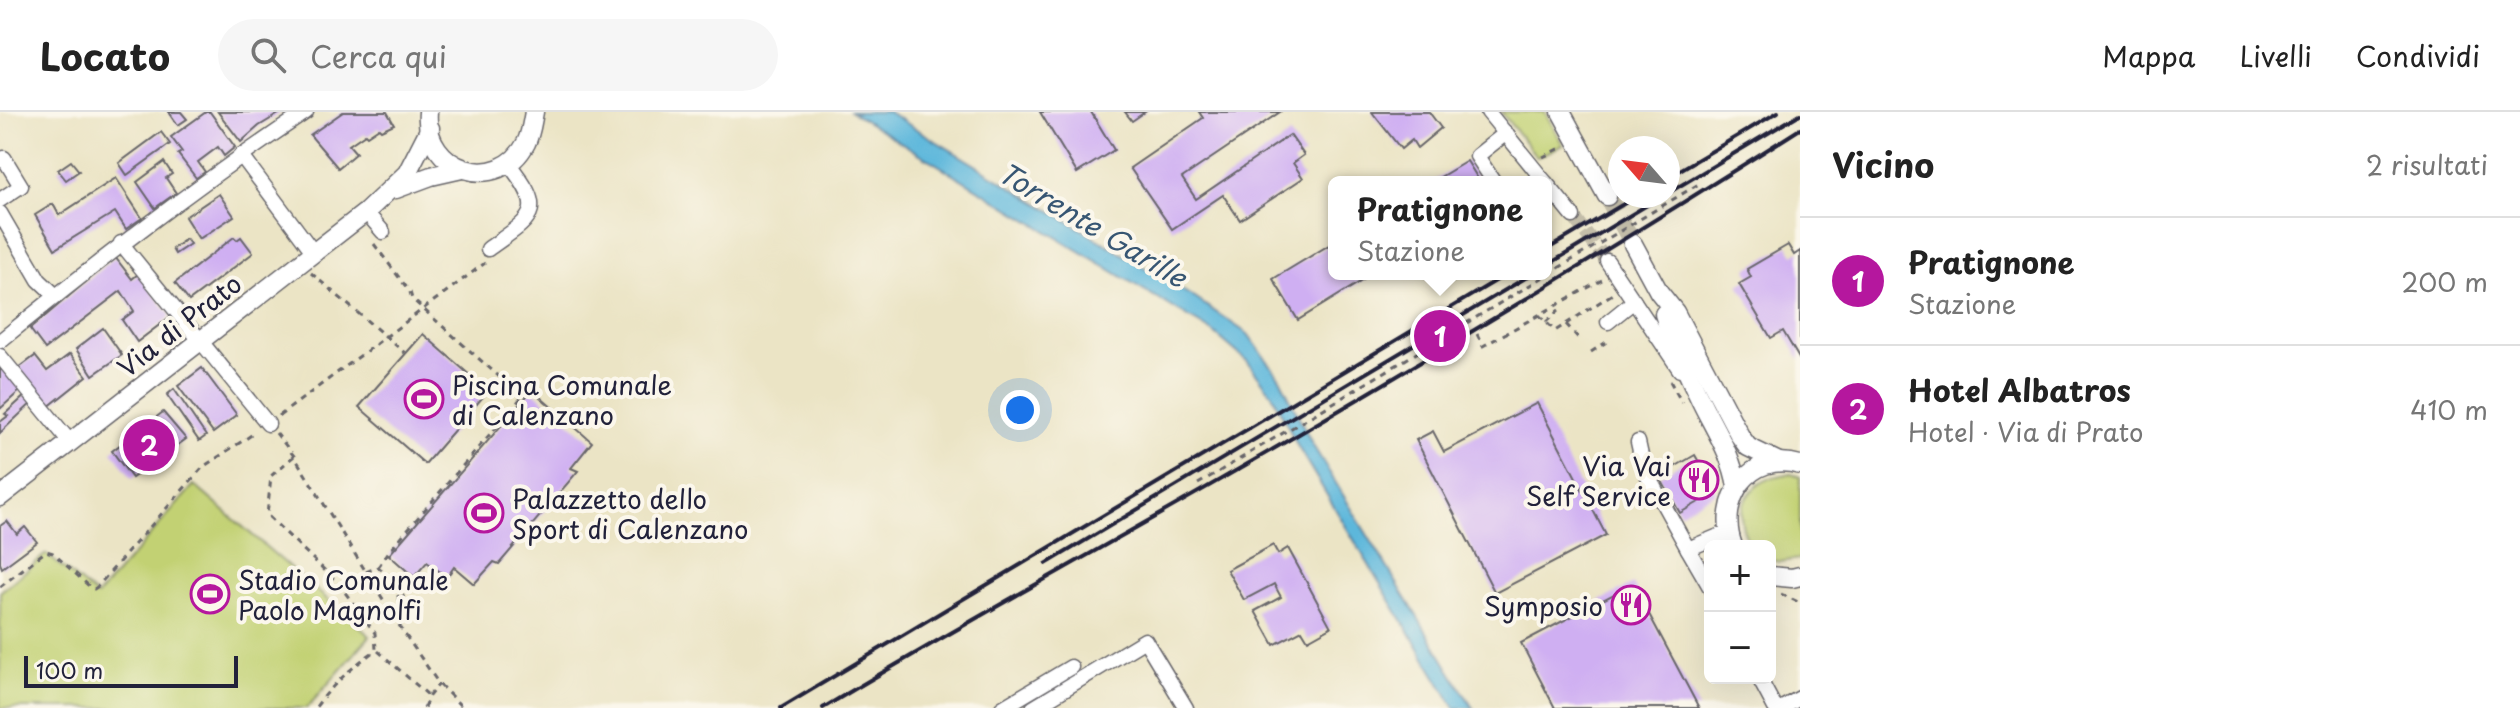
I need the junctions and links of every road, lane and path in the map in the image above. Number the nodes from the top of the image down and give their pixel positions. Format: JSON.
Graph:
{"nodes":[{"id":1,"x":306,"y":112,"type":"edge"},
{"id":2,"x":1488,"y":112,"type":"edge"},
{"id":3,"x":1561,"y":112,"type":"edge"},
{"id":4,"x":533,"y":113,"type":"edge"},
{"id":5,"x":428,"y":118,"type":"edge"},
{"id":6,"x":1506,"y":133,"type":"junction"},
{"id":7,"x":1565,"y":146,"type":"dead end"},
{"id":8,"x":241,"y":155,"type":"junction"},
{"id":9,"x":0,"y":160,"type":"edge"},
{"id":10,"x":1536,"y":160,"type":"dead end"},
{"id":11,"x":508,"y":163,"type":"junction"},
{"id":12,"x":462,"y":169,"type":"junction"},
{"id":13,"x":1490,"y":176,"type":"edge"},
{"id":14,"x":1541,"y":176,"type":"edge"},
{"id":15,"x":1702,"y":182,"type":"dead end"},
{"id":16,"x":1552,"y":190,"type":"edge"},
{"id":17,"x":388,"y":192,"type":"junction"},
{"id":18,"x":1607,"y":196,"type":"tunnel mouth"},
{"id":19,"x":0,"y":200,"type":"edge"},
{"id":20,"x":366,"y":212,"type":"junction"},
{"id":21,"x":0,"y":213,"type":"edge"},
{"id":22,"x":1573,"y":216,"type":"tunnel mouth"},
{"id":23,"x":379,"y":238,"type":"joint"},
{"id":24,"x":121,"y":243,"type":"junction"},
{"id":25,"x":1633,"y":244,"type":"tunnel mouth"},
{"id":26,"x":314,"y":253,"type":"junction"},
{"id":27,"x":489,"y":254,"type":"joint"},
{"id":28,"x":1607,"y":261,"type":"tunnel mouth"},
{"id":29,"x":1552,"y":272,"type":"edge"},
{"id":30,"x":311,"y":273,"type":"dead end"},
{"id":31,"x":1539,"y":280,"type":"edge"},
{"id":32,"x":1659,"y":292,"type":"junction"},
{"id":33,"x":1614,"y":293,"type":"junction"},
{"id":34,"x":56,"y":296,"type":"junction"},
{"id":35,"x":1629,"y":305,"type":"junction"},
{"id":36,"x":1555,"y":306,"type":"junction"},
{"id":37,"x":423,"y":309,"type":"junction"},
{"id":38,"x":1491,"y":309,"type":"junction"},
{"id":39,"x":1539,"y":315,"type":"junction"},
{"id":40,"x":1477,"y":317,"type":"dead end"},
{"id":41,"x":1546,"y":322,"type":"junction"},
{"id":42,"x":1608,"y":322,"type":"dead end"},
{"id":43,"x":1566,"y":324,"type":"junction"},
{"id":44,"x":1462,"y":326,"type":"dead end"},
{"id":45,"x":1448,"y":334,"type":"junction"},
{"id":46,"x":1477,"y":334,"type":"dead end"},
{"id":47,"x":386,"y":336,"type":"junction"},
{"id":48,"x":1611,"y":339,"type":"dead end"},
{"id":49,"x":202,"y":340,"type":"junction"},
{"id":50,"x":1580,"y":340,"type":"dead end"},
{"id":51,"x":0,"y":341,"type":"edge"},
{"id":52,"x":1591,"y":352,"type":"dead end"},
{"id":53,"x":405,"y":353,"type":"dead end"},
{"id":54,"x":0,"y":356,"type":"edge"},
{"id":55,"x":1670,"y":381,"type":"dead end"},
{"id":56,"x":1692,"y":402,"type":"junction"},
{"id":57,"x":268,"y":424,"type":"junction"},
{"id":58,"x":70,"y":442,"type":"junction"},
{"id":59,"x":1638,"y":442,"type":"dead end"},
{"id":60,"x":294,"y":456,"type":"junction"},
{"id":61,"x":1779,"y":462,"type":"junction"},
{"id":62,"x":1800,"y":465,"type":"edge"},
{"id":63,"x":1198,"y":484,"type":"dead end"},
{"id":64,"x":1737,"y":487,"type":"junction"},
{"id":65,"x":0,"y":497,"type":"edge"},
{"id":66,"x":1730,"y":539,"type":"edge"},
{"id":67,"x":1688,"y":549,"type":"junction"},
{"id":68,"x":378,"y":567,"type":"junction"},
{"id":69,"x":366,"y":572,"type":"junction"},
{"id":70,"x":1704,"y":577,"type":"edge"},
{"id":71,"x":1797,"y":579,"type":"edge"},
{"id":72,"x":1776,"y":584,"type":"edge"},
{"id":73,"x":1776,"y":585,"type":"edge"},
{"id":74,"x":0,"y":587,"type":"edge"},
{"id":75,"x":410,"y":593,"type":"dead end"},
{"id":76,"x":399,"y":598,"type":"junction"},
{"id":77,"x":1800,"y":603,"type":"edge"},
{"id":78,"x":390,"y":610,"type":"junction"},
{"id":79,"x":376,"y":650,"type":"junction"},
{"id":80,"x":1071,"y":667,"type":"dead end"},
{"id":81,"x":439,"y":684,"type":"junction"},
{"id":82,"x":1762,"y":684,"type":"edge"},
{"id":83,"x":429,"y":696,"type":"junction"},
{"id":84,"x":1800,"y":698,"type":"edge"},
{"id":85,"x":315,"y":708,"type":"edge"},
{"id":86,"x":424,"y":708,"type":"edge"},
{"id":87,"x":463,"y":708,"type":"edge"},
{"id":88,"x":1002,"y":708,"type":"edge"},
{"id":89,"x":1033,"y":708,"type":"edge"},
{"id":90,"x":1186,"y":708,"type":"edge"},
{"id":91,"x":1775,"y":708,"type":"edge"},
{"id":92,"x":1782,"y":708,"type":"edge"}],
"edges":[{"from":1,"to":8,"type":"street"},
{"from":2,"to":6,"type":"street"},
{"from":3,"to":18,"type":"main road"},
{"from":4,"to":11,"type":"main road"},
{"from":5,"to":12,"type":"main road","name":"Via di Prato"},
{"from":5,"to":17,"type":"main road","name":"Via di Prato"},
{"from":6,"to":13,"type":"street"},
{"from":6,"to":14,"type":"street"},
{"from":7,"to":10,"type":"path"},
{"from":8,"to":24,"type":"street"},
{"from":8,"to":26,"type":"street"},
{"from":9,"to":19,"type":"street"},
{"from":11,"to":12,"type":"main road","name":"Via di Prato"},
{"from":11,"to":27,"type":"street"},
{"from":12,"to":17,"type":"main road","name":"Via di Prato"},
{"from":15,"to":29,"type":"path"},
{"from":16,"to":22,"type":"street"},
{"from":17,"to":20,"type":"main road","name":"Via di Prato"},
{"from":20,"to":23,"type":"street"},
{"from":20,"to":26,"type":"main road","name":"Via di Prato"},
{"from":21,"to":34,"type":"street"},
{"from":23,"to":37,"type":"path"},
{"from":24,"to":34,"type":"street"},
{"from":24,"to":49,"type":"street"},
{"from":25,"to":32,"type":"main road"},
{"from":26,"to":49,"type":"main road","name":"Via di Prato"},
{"from":27,"to":37,"type":"path"},
{"from":28,"to":35,"type":"street"},
{"from":30,"to":47,"type":"path"},
{"from":31,"to":38,"type":"path"},
{"from":32,"to":56,"type":"main road"},
{"from":32,"to":61,"type":"main road"},
{"from":33,"to":35,"type":"path"},
{"from":33,"to":36,"type":"path"},
{"from":33,"to":43,"type":"path"},
{"from":34,"to":51,"type":"street"},
{"from":35,"to":42,"type":"street"},
{"from":35,"to":56,"type":"street"},
{"from":36,"to":39,"type":"path"},
{"from":36,"to":41,"type":"path"},
{"from":37,"to":47,"type":"path"},
{"from":37,"to":68,"type":"path"},
{"from":38,"to":40,"type":"path"},
{"from":38,"to":45,"type":"path"},
{"from":39,"to":41,"type":"path"},
{"from":39,"to":46,"type":"path"},
{"from":41,"to":43,"type":"path"},
{"from":43,"to":50,"type":"path"},
{"from":44,"to":45,"type":"path"},
{"from":45,"to":63,"type":"path"},
{"from":47,"to":53,"type":"path"},
{"from":47,"to":57,"type":"path"},
{"from":48,"to":52,"type":"path"},
{"from":49,"to":57,"type":"street"},
{"from":49,"to":58,"type":"main road","name":"Via di Prato"},
{"from":54,"to":58,"type":"street"},
{"from":55,"to":56,"type":"path"},
{"from":56,"to":64,"type":"main road"},
{"from":57,"to":60,"type":"path"},
{"from":57,"to":74,"type":"path"},
{"from":58,"to":65,"type":"main road","name":"Via di Prato"},
{"from":59,"to":67,"type":"street"},
{"from":60,"to":69,"type":"path"},
{"from":60,"to":79,"type":"path"},
{"from":61,"to":62,"type":"main road"},
{"from":61,"to":64,"type":"main road"},
{"from":64,"to":66,"type":"main road"},
{"from":66,"to":67,"type":"street"},
{"from":67,"to":70,"type":"street"},
{"from":68,"to":69,"type":"path"},
{"from":68,"to":76,"type":"path"},
{"from":69,"to":78,"type":"path"},
{"from":71,"to":72,"type":"main road"},
{"from":73,"to":77,"type":"path"},
{"from":75,"to":76,"type":"path"},
{"from":76,"to":78,"type":"path"},
{"from":78,"to":81,"type":"path"},
{"from":79,"to":83,"type":"path"},
{"from":79,"to":85,"type":"path"},
{"from":80,"to":88,"type":"street"},
{"from":81,"to":83,"type":"path"},
{"from":81,"to":87,"type":"path"},
{"from":82,"to":91,"type":"street"},
{"from":83,"to":86,"type":"path"},
{"from":84,"to":92,"type":"street"},
{"from":89,"to":90,"type":"street"}]}
